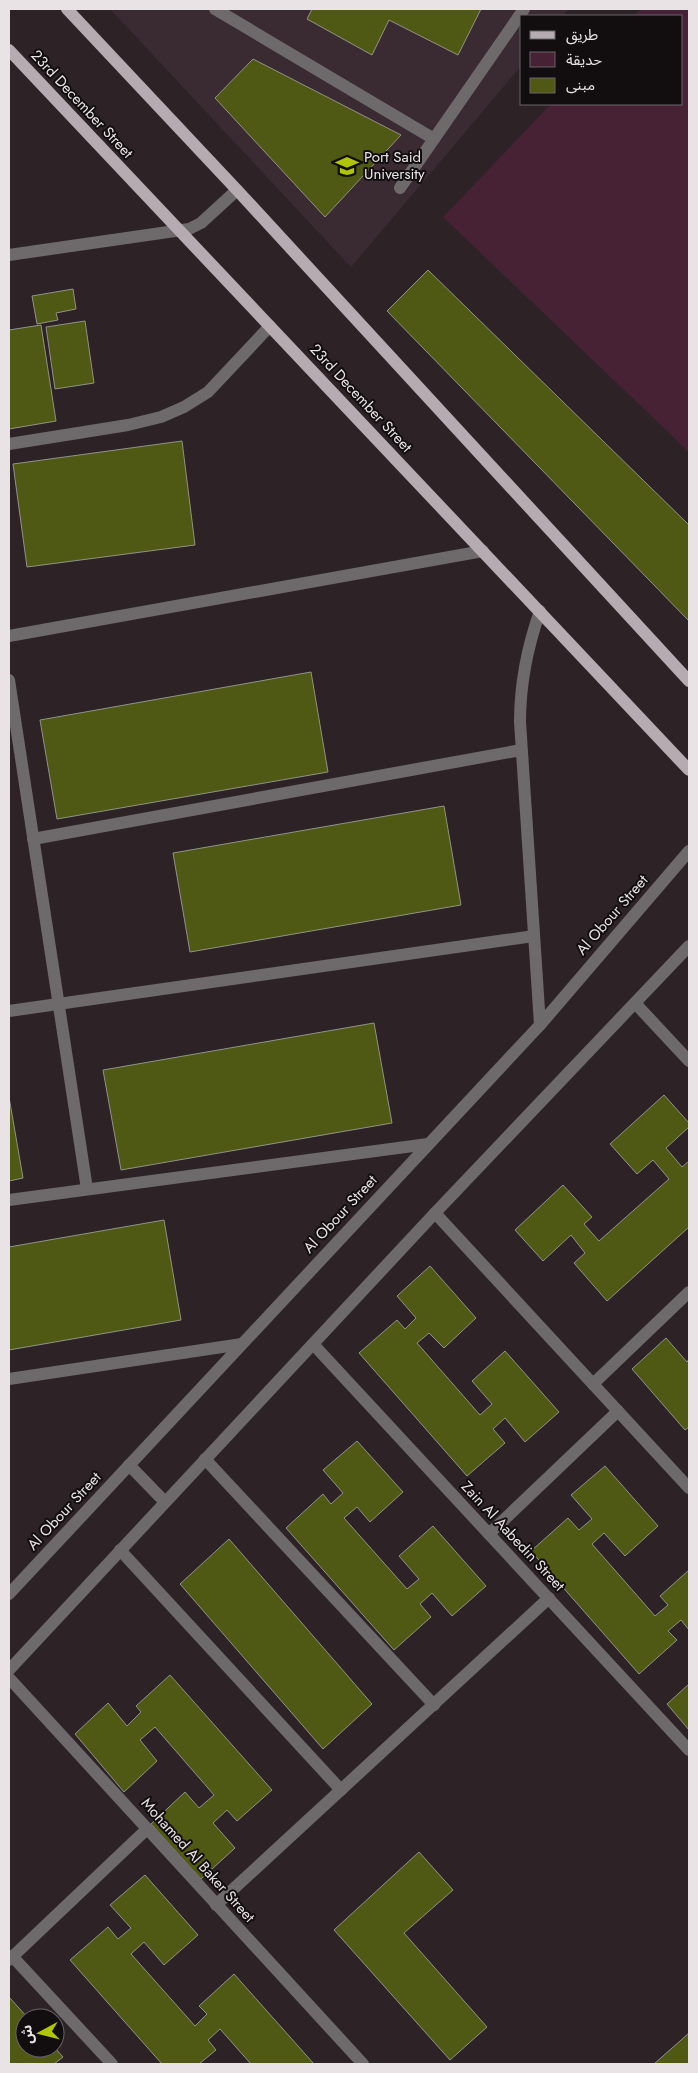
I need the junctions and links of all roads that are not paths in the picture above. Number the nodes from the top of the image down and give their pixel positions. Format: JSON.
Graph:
{"nodes":[{"id":1,"x":214,"y":9,"type":"edge"},
{"id":2,"x":524,"y":9,"type":"edge"},
{"id":3,"x":69,"y":10,"type":"edge"},
{"id":4,"x":9,"y":50,"type":"edge"},
{"id":5,"x":434,"y":139,"type":"junction"},
{"id":6,"x":400,"y":188,"type":"dead end"},
{"id":7,"x":237,"y":190,"type":"junction"},
{"id":8,"x":179,"y":230,"type":"junction"},
{"id":9,"x":9,"y":255,"type":"edge"},
{"id":10,"x":270,"y":326,"type":"junction"},
{"id":11,"x":9,"y":444,"type":"edge"},
{"id":12,"x":483,"y":550,"type":"junction"},
{"id":13,"x":540,"y":611,"type":"junction"},
{"id":14,"x":9,"y":636,"type":"edge"},
{"id":15,"x":9,"y":680,"type":"edge"},
{"id":16,"x":689,"y":681,"type":"edge"},
{"id":17,"x":521,"y":750,"type":"junction"},
{"id":18,"x":689,"y":770,"type":"edge"},
{"id":19,"x":33,"y":839,"type":"junction"},
{"id":20,"x":689,"y":851,"type":"edge"},
{"id":21,"x":534,"y":936,"type":"junction"},
{"id":22,"x":689,"y":946,"type":"edge"},
{"id":23,"x":59,"y":1003,"type":"junction"},
{"id":24,"x":635,"y":1003,"type":"junction"},
{"id":25,"x":9,"y":1011,"type":"edge"},
{"id":26,"x":540,"y":1025,"type":"junction"},
{"id":27,"x":689,"y":1061,"type":"edge"},
{"id":28,"x":428,"y":1144,"type":"junction"},
{"id":29,"x":87,"y":1189,"type":"junction"},
{"id":30,"x":9,"y":1200,"type":"edge"},
{"id":31,"x":435,"y":1213,"type":"junction"},
{"id":32,"x":689,"y":1292,"type":"edge"},
{"id":33,"x":242,"y":1344,"type":"junction"},
{"id":34,"x":313,"y":1344,"type":"junction"},
{"id":35,"x":9,"y":1379,"type":"edge"},
{"id":36,"x":593,"y":1384,"type":"junction"},
{"id":37,"x":618,"y":1411,"type":"junction"},
{"id":38,"x":205,"y":1460,"type":"junction"},
{"id":39,"x":129,"y":1465,"type":"junction"},
{"id":40,"x":689,"y":1488,"type":"edge"},
{"id":41,"x":165,"y":1502,"type":"junction"},
{"id":42,"x":489,"y":1534,"type":"junction"},
{"id":43,"x":120,"y":1550,"type":"junction"},
{"id":44,"x":9,"y":1594,"type":"edge"},
{"id":45,"x":549,"y":1598,"type":"junction"},
{"id":46,"x":9,"y":1670,"type":"edge"},
{"id":47,"x":9,"y":1678,"type":"edge"},
{"id":48,"x":434,"y":1705,"type":"junction"},
{"id":49,"x":689,"y":1750,"type":"edge"},
{"id":50,"x":341,"y":1790,"type":"junction"},
{"id":51,"x":147,"y":1829,"type":"junction"},
{"id":52,"x":216,"y":1905,"type":"junction"},
{"id":53,"x":11,"y":1958,"type":"edge"},
{"id":54,"x":112,"y":2064,"type":"edge"},
{"id":55,"x":363,"y":2064,"type":"edge"}],
"edges":[{"from":1,"to":5,"type":"street"},
{"from":2,"to":5,"type":"street"},
{"from":3,"to":7,"type":"main road"},
{"from":4,"to":8,"type":"main road","name":"23rd December Street"},
{"from":5,"to":6,"type":"street"},
{"from":7,"to":8,"type":"street"},
{"from":7,"to":16,"type":"main road"},
{"from":8,"to":9,"type":"street"},
{"from":8,"to":10,"type":"main road","name":"23rd December Street"},
{"from":10,"to":11,"type":"street"},
{"from":10,"to":12,"type":"main road","name":"23rd December Street"},
{"from":12,"to":13,"type":"main road","name":"23rd December Street"},
{"from":12,"to":14,"type":"street"},
{"from":13,"to":17,"type":"street"},
{"from":13,"to":18,"type":"main road","name":"23rd December Street"},
{"from":15,"to":19,"type":"street"},
{"from":17,"to":19,"type":"street"},
{"from":17,"to":21,"type":"street"},
{"from":19,"to":23,"type":"street"},
{"from":20,"to":26,"type":"street","name":"Al Obour Street"},
{"from":21,"to":23,"type":"street"},
{"from":21,"to":26,"type":"street"},
{"from":22,"to":24,"type":"street"},
{"from":23,"to":25,"type":"street"},
{"from":23,"to":29,"type":"street"},
{"from":24,"to":27,"type":"street"},
{"from":24,"to":31,"type":"street"},
{"from":26,"to":28,"type":"street","name":"Al Obour Street"},
{"from":28,"to":29,"type":"street"},
{"from":28,"to":33,"type":"street","name":"Al Obour Street"},
{"from":29,"to":30,"type":"street"},
{"from":31,"to":34,"type":"street"},
{"from":31,"to":36,"type":"street"},
{"from":32,"to":36,"type":"street"},
{"from":33,"to":35,"type":"street"},
{"from":33,"to":39,"type":"street","name":"Al Obour Street"},
{"from":34,"to":38,"type":"street"},
{"from":34,"to":42,"type":"street","name":"Zain Al Aabedin Street"},
{"from":36,"to":37,"type":"street"},
{"from":37,"to":40,"type":"street"},
{"from":37,"to":42,"type":"street"},
{"from":38,"to":41,"type":"street"},
{"from":38,"to":48,"type":"street"},
{"from":39,"to":41,"type":"street"},
{"from":39,"to":44,"type":"street","name":"Al Obour Street"},
{"from":41,"to":43,"type":"street"},
{"from":42,"to":45,"type":"street","name":"Zain Al Aabedin Street"},
{"from":43,"to":46,"type":"street"},
{"from":43,"to":50,"type":"street"},
{"from":45,"to":48,"type":"street"},
{"from":45,"to":49,"type":"street","name":"Zain Al Aabedin Street"},
{"from":47,"to":51,"type":"street","name":"Mohamed Al Baker Street"},
{"from":48,"to":50,"type":"street"},
{"from":50,"to":52,"type":"street"},
{"from":51,"to":52,"type":"street","name":"Mohamed Al Baker Street"},
{"from":51,"to":53,"type":"street"},
{"from":52,"to":55,"type":"street","name":"Mohamed Al Baker Street"},
{"from":53,"to":54,"type":"street"}]}
